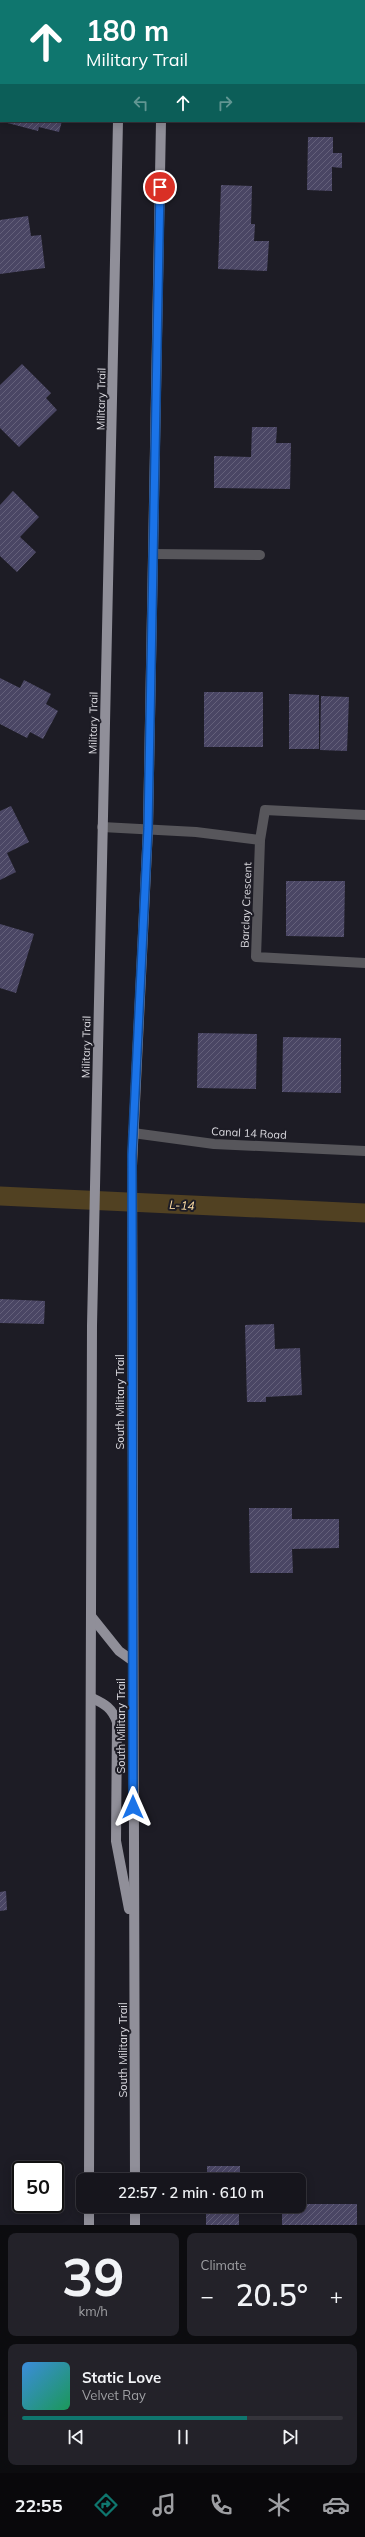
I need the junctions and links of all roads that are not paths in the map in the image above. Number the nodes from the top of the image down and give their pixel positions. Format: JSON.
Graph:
{"nodes":[{"id":1,"x":118,"y":122,"type":"edge"},
{"id":2,"x":161,"y":122,"type":"edge"},
{"id":3,"x":154,"y":554,"type":"junction"},
{"id":4,"x":260,"y":555,"type":"dead end"},
{"id":5,"x":365,"y":815,"type":"edge"},
{"id":6,"x":102,"y":827,"type":"junction"},
{"id":7,"x":148,"y":828,"type":"junction"},
{"id":8,"x":260,"y":840,"type":"junction"},
{"id":9,"x":365,"y":963,"type":"edge"},
{"id":10,"x":133,"y":1134,"type":"junction"},
{"id":11,"x":365,"y":1150,"type":"edge"},
{"id":12,"x":92,"y":1616,"type":"junction"},
{"id":13,"x":132,"y":1661,"type":"junction"},
{"id":14,"x":92,"y":1698,"type":"junction"},
{"id":15,"x":134,"y":1934,"type":"junction"},
{"id":16,"x":89,"y":2173,"type":"edge"},
{"id":17,"x":135,"y":2173,"type":"edge"},
{"id":18,"x":89,"y":2213,"type":"edge"},
{"id":19,"x":135,"y":2213,"type":"edge"},
{"id":20,"x":89,"y":2225,"type":"edge"},
{"id":21,"x":135,"y":2225,"type":"edge"}],
"edges":[{"from":1,"to":6,"type":"main road","name":"Military Trail"},
{"from":2,"to":3,"type":"main road"},
{"from":3,"to":4,"type":"street"},
{"from":3,"to":7,"type":"main road"},
{"from":5,"to":8,"type":"street","name":"Barclay Crescent"},
{"from":6,"to":7,"type":"street"},
{"from":6,"to":12,"type":"main road","name":"Military Trail"},
{"from":7,"to":8,"type":"street"},
{"from":7,"to":10,"type":"main road"},
{"from":8,"to":9,"type":"street","name":"Barclay Crescent"},
{"from":10,"to":11,"type":"street","name":"Canal 14 Road"},
{"from":10,"to":13,"type":"main road","name":"South Military Trail"},
{"from":12,"to":13,"type":"main road"},
{"from":12,"to":14,"type":"main road"},
{"from":13,"to":15,"type":"main road","name":"South Military Trail"},
{"from":14,"to":15,"type":"main road"},
{"from":14,"to":16,"type":"main road"},
{"from":15,"to":17,"type":"main road","name":"South Military Trail"},
{"from":18,"to":20,"type":"main road"},
{"from":19,"to":21,"type":"main road"}]}
